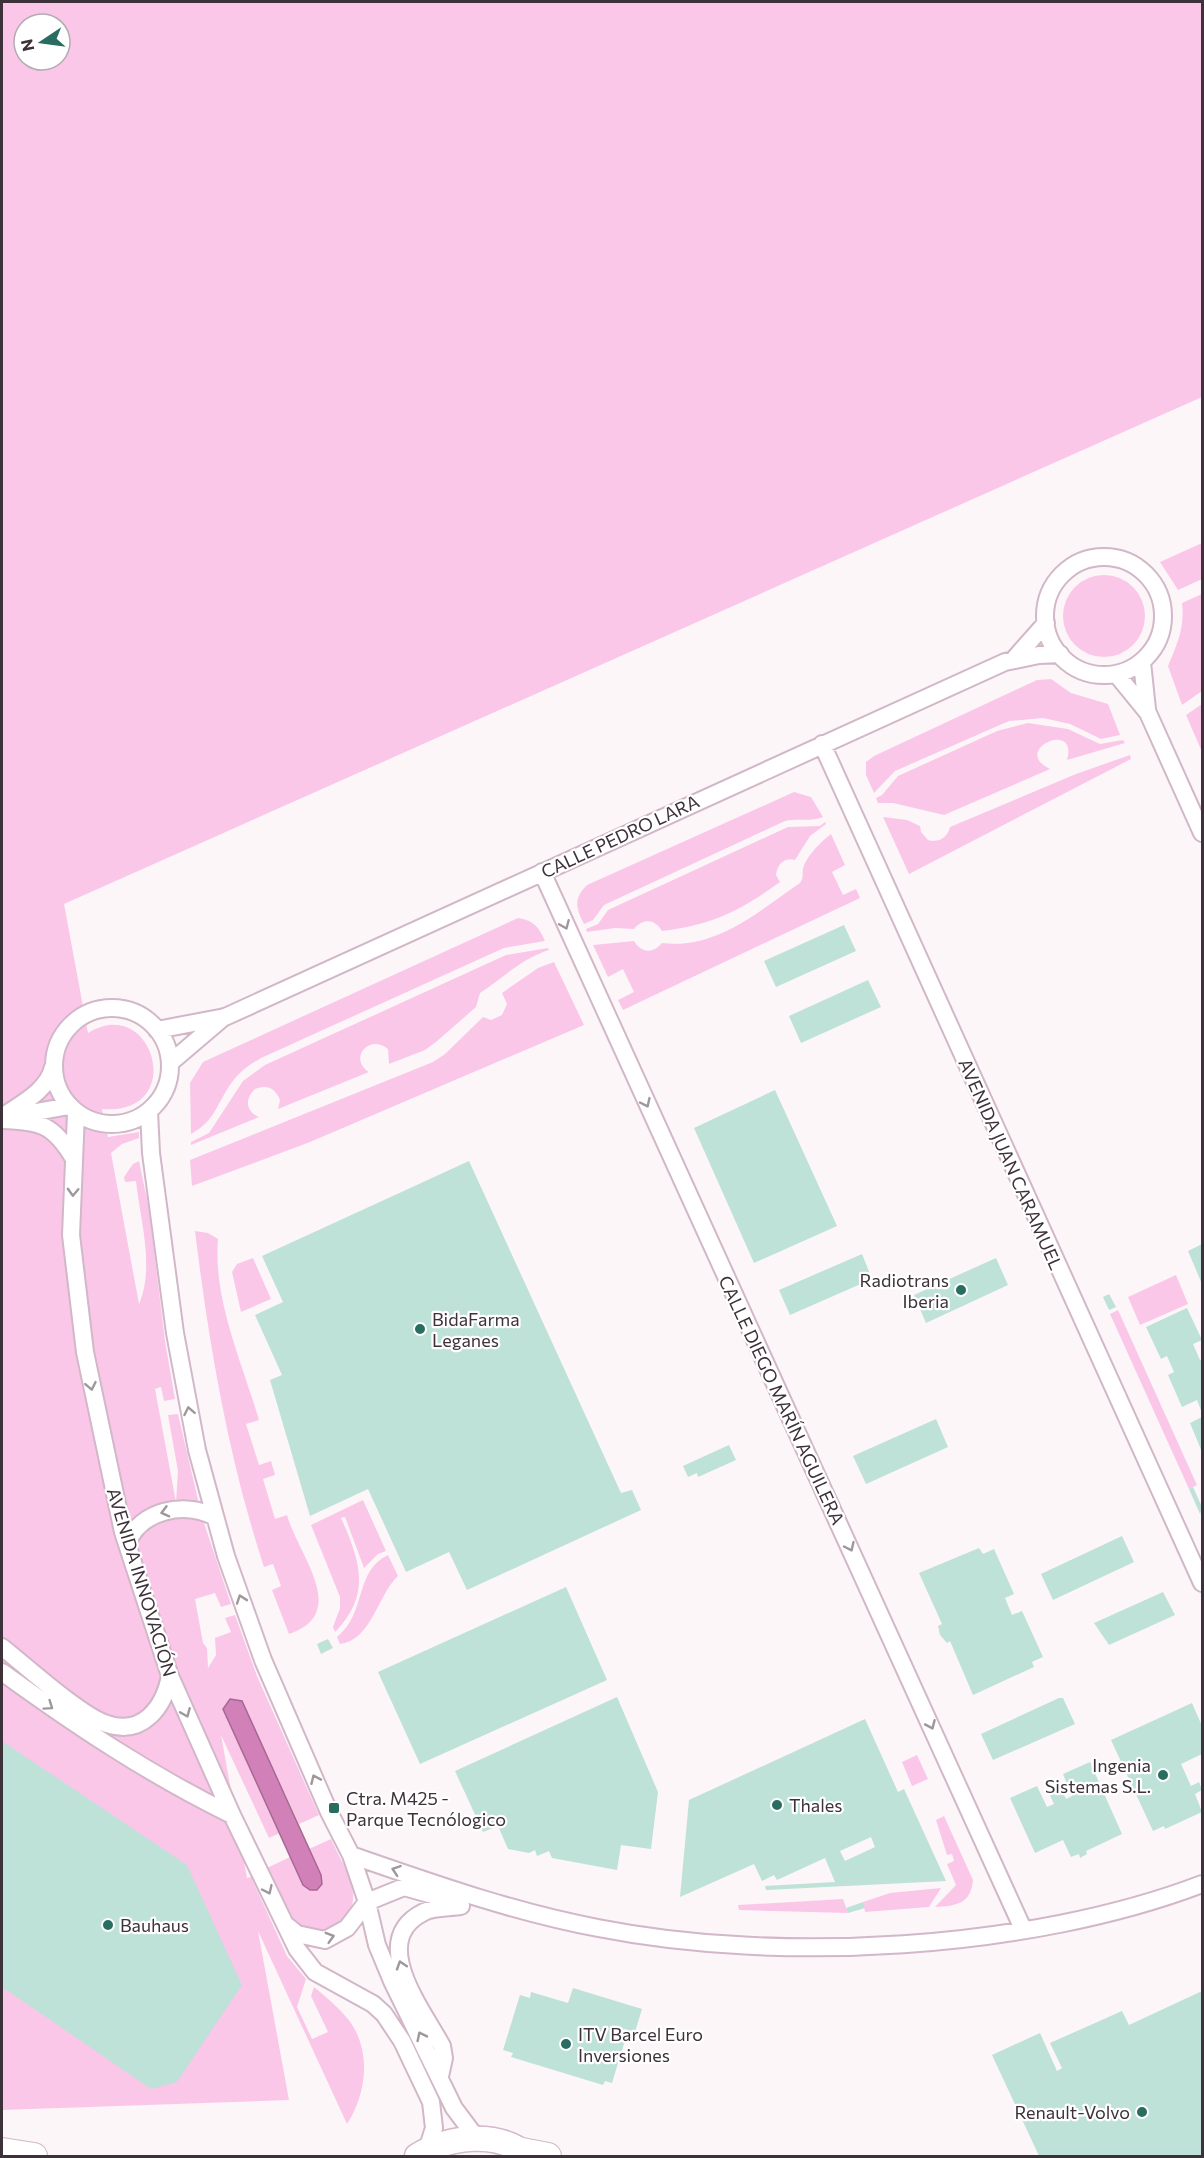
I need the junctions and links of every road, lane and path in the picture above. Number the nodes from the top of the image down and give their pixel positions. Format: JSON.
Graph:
{"nodes":[{"id":1,"x":1046,"y":624,"type":"junction"},
{"id":2,"x":1060,"y":654,"type":"junction"},
{"id":3,"x":1015,"y":658,"type":"junction"},
{"id":4,"x":1142,"y":662,"type":"junction"},
{"id":5,"x":1117,"y":675,"type":"junction"},
{"id":6,"x":1148,"y":713,"type":"junction"},
{"id":7,"x":822,"y":744,"type":"junction"},
{"id":8,"x":1203,"y":832,"type":"edge"},
{"id":9,"x":542,"y":872,"type":"junction"},
{"id":10,"x":225,"y":1017,"type":"junction"},
{"id":11,"x":157,"y":1030,"type":"junction"},
{"id":12,"x":54,"y":1063,"type":"junction"},
{"id":13,"x":170,"y":1063,"type":"junction"},
{"id":14,"x":72,"y":1109,"type":"junction"},
{"id":15,"x":149,"y":1111,"type":"junction"},
{"id":16,"x":2,"y":1119,"type":"edge"},
{"id":17,"x":74,"y":1160,"type":"junction"},
{"id":18,"x":215,"y":1517,"type":"junction"},
{"id":19,"x":127,"y":1544,"type":"junction"},
{"id":20,"x":1203,"y":1584,"type":"edge"},
{"id":21,"x":2,"y":1647,"type":"edge"},
{"id":22,"x":2,"y":1672,"type":"edge"},
{"id":23,"x":171,"y":1676,"type":"junction"},
{"id":24,"x":232,"y":1815,"type":"junction"},
{"id":25,"x":351,"y":1855,"type":"junction"},
{"id":26,"x":1203,"y":1884,"type":"edge"},
{"id":27,"x":367,"y":1902,"type":"junction"},
{"id":28,"x":465,"y":1905,"type":"junction"},
{"id":29,"x":511,"y":1909,"type":"junction"},
{"id":30,"x":283,"y":1923,"type":"junction"},
{"id":31,"x":1023,"y":1929,"type":"junction"},
{"id":32,"x":440,"y":2076,"type":"junction"},
{"id":33,"x":482,"y":2139,"type":"junction"},
{"id":34,"x":2,"y":2151,"type":"edge"},
{"id":35,"x":422,"y":2153,"type":"edge"},
{"id":36,"x":525,"y":2154,"type":"edge"},
{"id":37,"x":34,"y":2157,"type":"edge"},
{"id":38,"x":548,"y":2157,"type":"edge"}],
"edges":[{"from":1,"to":2,"type":"street"},
{"from":1,"to":3,"type":"street","name":"CALLE PEDRO LARA"},
{"from":1,"to":4,"type":"street"},
{"from":2,"to":3,"type":"street","name":"CALLE PEDRO LARA"},
{"from":2,"to":5,"type":"street"},
{"from":3,"to":7,"type":"street","name":"CALLE PEDRO LARA"},
{"from":4,"to":5,"type":"street"},
{"from":4,"to":6,"type":"street"},
{"from":5,"to":6,"type":"street"},
{"from":6,"to":8,"type":"street"},
{"from":7,"to":9,"type":"street","name":"CALLE PEDRO LARA"},
{"from":7,"to":20,"type":"street","name":"AVENIDA JUAN CARAMUEL"},
{"from":9,"to":10,"type":"street","name":"CALLE PEDRO LARA"},
{"from":9,"to":31,"type":"street","name":"CALLE DIEGO MARÍN AGUILERA","one_way":true},
{"from":10,"to":11,"type":"street","name":"CALLE PEDRO LARA"},
{"from":10,"to":13,"type":"street","name":"CALLE PEDRO LARA"},
{"from":11,"to":12,"type":"street"},
{"from":11,"to":13,"type":"street"},
{"from":12,"to":14,"type":"street"},
{"from":12,"to":16,"type":"street"},
{"from":13,"to":15,"type":"street"},
{"from":14,"to":15,"type":"street"},
{"from":14,"to":16,"type":"street"},
{"from":14,"to":17,"type":"street","name":"AVENIDA INNOVACIÓN"},
{"from":18,"to":15,"type":"street","one_way":true},
{"from":16,"to":17,"type":"street"},
{"from":17,"to":19,"type":"street","name":"AVENIDA INNOVACIÓN","one_way":true},
{"from":18,"to":19,"type":"street","one_way":true},
{"from":25,"to":18,"type":"street","one_way":true},
{"from":19,"to":23,"type":"street","name":"AVENIDA INNOVACIÓN"},
{"from":21,"to":23,"type":"street"},
{"from":22,"to":24,"type":"street","one_way":true},
{"from":23,"to":24,"type":"street","name":"AVENIDA INNOVACIÓN","one_way":true},
{"from":24,"to":30,"type":"street","name":"AVENIDA INNOVACIÓN","one_way":true},
{"from":25,"to":27,"type":"street"},
{"from":29,"to":25,"type":"street","one_way":true},
{"from":26,"to":31,"type":"street"},
{"from":27,"to":28,"type":"street"},
{"from":30,"to":27,"type":"street","one_way":true},
{"from":32,"to":27,"type":"street","one_way":true},
{"from":28,"to":29,"type":"street"},
{"from":32,"to":28,"type":"street","one_way":true},
{"from":29,"to":31,"type":"street"},
{"from":30,"to":35,"type":"street","name":"AVENIDA INNOVACIÓN"},
{"from":32,"to":33,"type":"street"},
{"from":33,"to":35,"type":"street"},
{"from":33,"to":36,"type":"street"},
{"from":34,"to":37,"type":"main road"},
{"from":36,"to":38,"type":"main road"}]}
